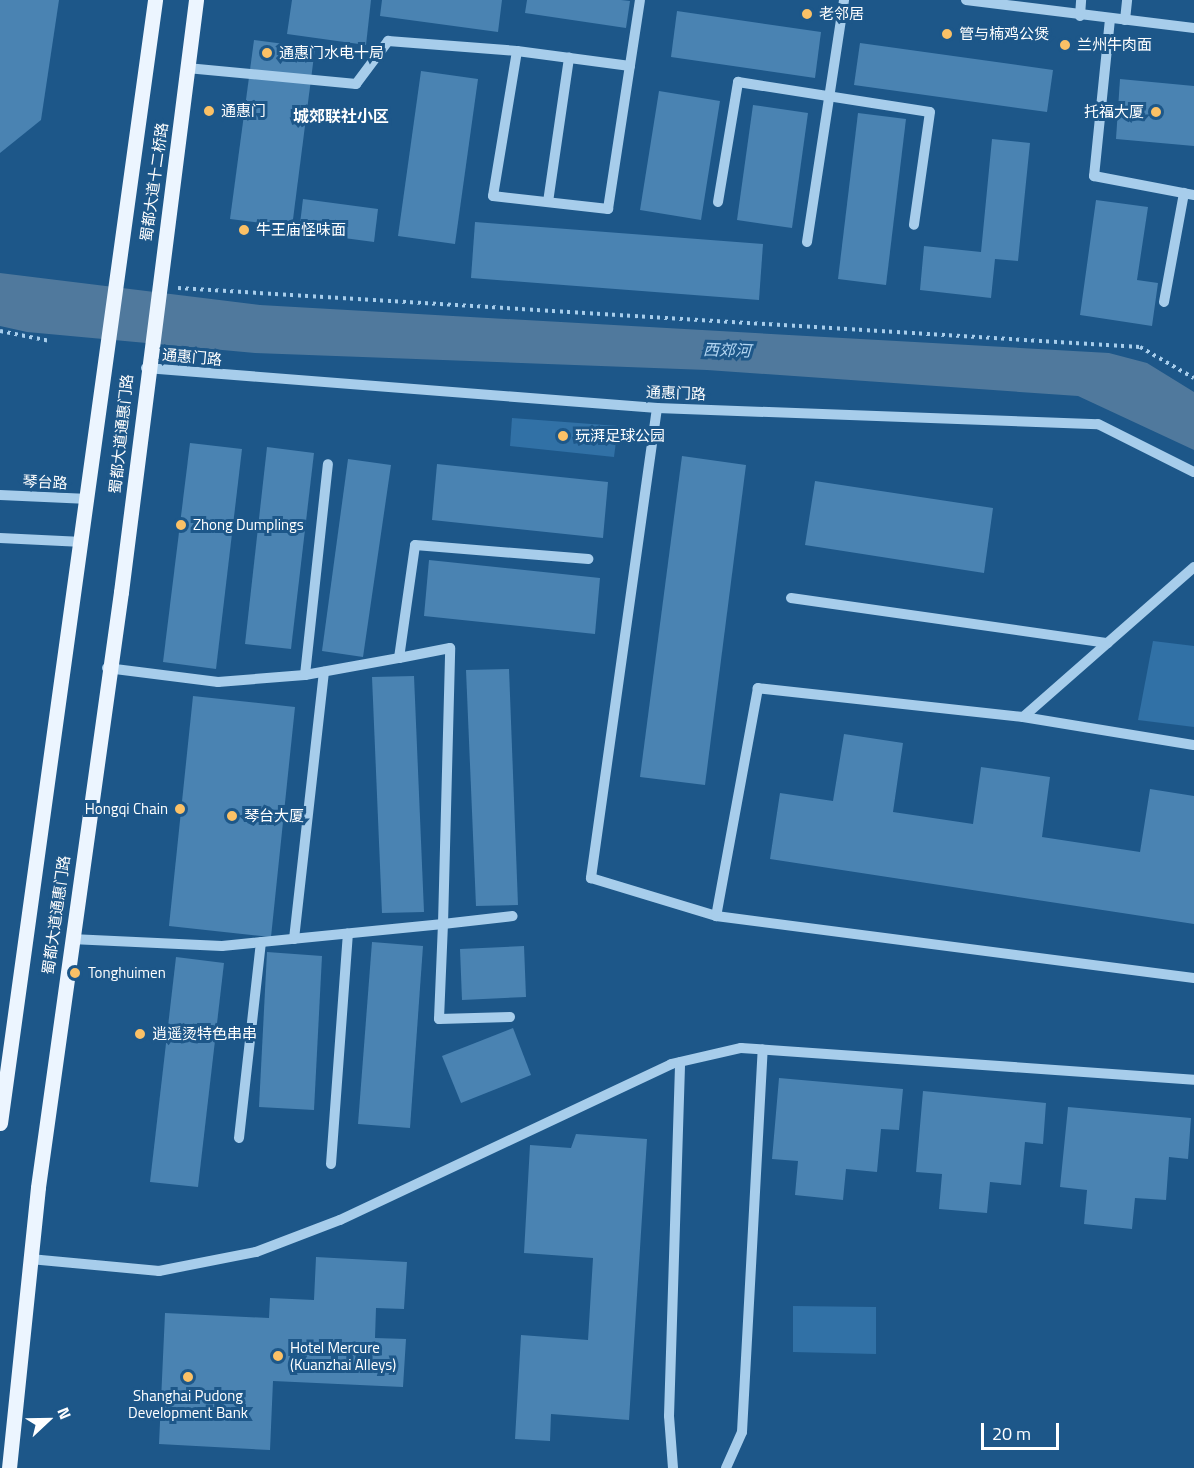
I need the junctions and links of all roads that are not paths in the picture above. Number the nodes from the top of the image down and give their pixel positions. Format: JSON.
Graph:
{"nodes":[{"id":1,"x":155,"y":0,"type":"edge"},
{"id":2,"x":196,"y":0,"type":"edge"},
{"id":3,"x":640,"y":0,"type":"edge"},
{"id":4,"x":844,"y":0,"type":"edge"},
{"id":5,"x":966,"y":0,"type":"edge"},
{"id":6,"x":1081,"y":0,"type":"edge"},
{"id":7,"x":1128,"y":0,"type":"edge"},
{"id":8,"x":1080,"y":16,"type":"junction"},
{"id":9,"x":1110,"y":19,"type":"junction"},
{"id":10,"x":1125,"y":20,"type":"junction"},
{"id":11,"x":1194,"y":28,"type":"edge"},
{"id":12,"x":517,"y":51,"type":"junction"},
{"id":13,"x":569,"y":58,"type":"junction"},
{"id":14,"x":630,"y":66,"type":"junction"},
{"id":15,"x":187,"y":68,"type":"junction"},
{"id":16,"x":830,"y":96,"type":"junction"},
{"id":17,"x":1189,"y":194,"type":"edge"},
{"id":18,"x":548,"y":202,"type":"junction"},
{"id":19,"x":718,"y":202,"type":"dead end"},
{"id":20,"x":914,"y":225,"type":"dead end"},
{"id":21,"x":807,"y":242,"type":"dead end"},
{"id":22,"x":1164,"y":302,"type":"dead end"},
{"id":23,"x":105,"y":367,"type":"joint"},
{"id":24,"x":147,"y":368,"type":"junction"},
{"id":25,"x":657,"y":408,"type":"junction"},
{"id":26,"x":328,"y":464,"type":"dead end"},
{"id":27,"x":1194,"y":472,"type":"edge"},
{"id":28,"x":0,"y":495,"type":"edge"},
{"id":29,"x":88,"y":499,"type":"junction"},
{"id":30,"x":0,"y":538,"type":"edge"},
{"id":31,"x":83,"y":542,"type":"junction"},
{"id":32,"x":588,"y":559,"type":"dead end"},
{"id":33,"x":1194,"y":567,"type":"edge"},
{"id":34,"x":792,"y":598,"type":"dead end"},
{"id":35,"x":1108,"y":643,"type":"junction"},
{"id":36,"x":399,"y":658,"type":"junction"},
{"id":37,"x":107,"y":668,"type":"junction"},
{"id":38,"x":324,"y":672,"type":"junction"},
{"id":39,"x":305,"y":675,"type":"junction"},
{"id":40,"x":1023,"y":717,"type":"junction"},
{"id":41,"x":1194,"y":745,"type":"edge"},
{"id":42,"x":513,"y":916,"type":"dead end"},
{"id":43,"x":716,"y":916,"type":"junction"},
{"id":44,"x":443,"y":924,"type":"junction"},
{"id":45,"x":348,"y":934,"type":"junction"},
{"id":46,"x":71,"y":939,"type":"junction"},
{"id":47,"x":294,"y":939,"type":"junction"},
{"id":48,"x":261,"y":942,"type":"junction"},
{"id":49,"x":1194,"y":978,"type":"edge"},
{"id":50,"x":510,"y":1017,"type":"dead end"},
{"id":51,"x":763,"y":1050,"type":"junction"},
{"id":52,"x":680,"y":1062,"type":"junction"},
{"id":53,"x":1194,"y":1080,"type":"edge"},
{"id":54,"x":0,"y":1123,"type":"edge"},
{"id":55,"x":239,"y":1138,"type":"dead end"},
{"id":56,"x":331,"y":1164,"type":"dead end"},
{"id":57,"x":30,"y":1259,"type":"junction"},
{"id":58,"x":6,"y":1459,"type":"edge"},
{"id":59,"x":673,"y":1468,"type":"edge"},
{"id":60,"x":726,"y":1468,"type":"edge"}],
"edges":[{"from":1,"to":23,"type":"main road","name":"蜀都大道十二桥路"},
{"from":2,"to":15,"type":"main road","name":"蜀都大道十二桥路"},
{"from":3,"to":14,"type":"street"},
{"from":4,"to":16,"type":"street"},
{"from":5,"to":8,"type":"street"},
{"from":6,"to":8,"type":"street"},
{"from":7,"to":10,"type":"street"},
{"from":8,"to":9,"type":"street"},
{"from":9,"to":10,"type":"street"},
{"from":9,"to":17,"type":"street"},
{"from":10,"to":11,"type":"street"},
{"from":12,"to":13,"type":"street"},
{"from":12,"to":15,"type":"street"},
{"from":12,"to":18,"type":"street"},
{"from":13,"to":14,"type":"street"},
{"from":13,"to":18,"type":"street"},
{"from":14,"to":18,"type":"street"},
{"from":15,"to":24,"type":"main road","name":"蜀都大道十二桥路"},
{"from":16,"to":19,"type":"street"},
{"from":16,"to":20,"type":"street"},
{"from":16,"to":21,"type":"street"},
{"from":17,"to":22,"type":"street"},
{"from":23,"to":29,"type":"main road","name":"蜀都大道通惠门路"},
{"from":24,"to":25,"type":"street","name":"通惠门路"},
{"from":24,"to":37,"type":"main road","name":"蜀都大道通惠门路"},
{"from":25,"to":27,"type":"street","name":"通惠门路"},
{"from":25,"to":43,"type":"street"},
{"from":26,"to":39,"type":"street"},
{"from":28,"to":29,"type":"street","name":"琴台路"},
{"from":29,"to":31,"type":"main road","name":"蜀都大道通惠门路"},
{"from":30,"to":31,"type":"street"},
{"from":31,"to":54,"type":"main road","name":"蜀都大道通惠门路"},
{"from":32,"to":36,"type":"street"},
{"from":33,"to":35,"type":"street"},
{"from":34,"to":35,"type":"street"},
{"from":35,"to":40,"type":"street"},
{"from":36,"to":38,"type":"street"},
{"from":36,"to":44,"type":"street"},
{"from":37,"to":39,"type":"street"},
{"from":37,"to":46,"type":"main road","name":"蜀都大道通惠门路"},
{"from":38,"to":39,"type":"street"},
{"from":38,"to":47,"type":"street"},
{"from":40,"to":41,"type":"street"},
{"from":40,"to":43,"type":"street"},
{"from":42,"to":44,"type":"street"},
{"from":43,"to":49,"type":"street"},
{"from":44,"to":45,"type":"street"},
{"from":44,"to":50,"type":"street"},
{"from":45,"to":47,"type":"street"},
{"from":45,"to":56,"type":"street"},
{"from":46,"to":48,"type":"street"},
{"from":46,"to":57,"type":"main road","name":"蜀都大道通惠门路"},
{"from":47,"to":48,"type":"street"},
{"from":48,"to":55,"type":"street"},
{"from":51,"to":52,"type":"street"},
{"from":51,"to":53,"type":"street"},
{"from":51,"to":60,"type":"street"},
{"from":52,"to":57,"type":"street"},
{"from":52,"to":59,"type":"street"},
{"from":57,"to":58,"type":"main road","name":"蜀都大道通惠门路"}]}
